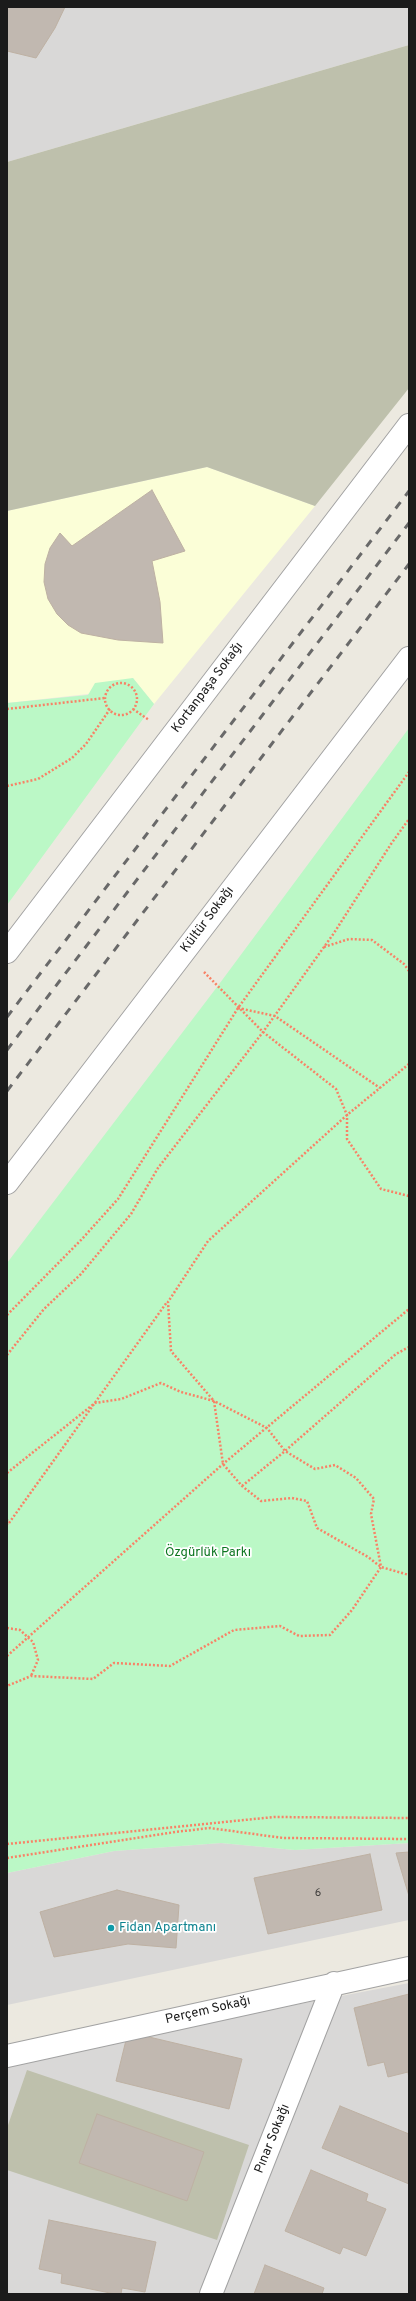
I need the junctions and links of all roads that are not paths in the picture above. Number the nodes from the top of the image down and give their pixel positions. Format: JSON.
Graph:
{"nodes":[{"id":1,"x":409,"y":425,"type":"edge"},
{"id":2,"x":409,"y":658,"type":"edge"},
{"id":3,"x":7,"y":952,"type":"edge"},
{"id":4,"x":7,"y":1183,"type":"edge"},
{"id":5,"x":409,"y":1968,"type":"edge"},
{"id":6,"x":334,"y":1983,"type":"junction"},
{"id":7,"x":7,"y":2056,"type":"edge"},
{"id":8,"x":211,"y":2294,"type":"edge"}],
"edges":[{"from":1,"to":3,"type":"street","name":"Kortanpaşa Sokağı"},
{"from":2,"to":4,"type":"street","name":"Kültür Sokağı"},
{"from":5,"to":6,"type":"street","name":"Perçem Sokağı"},
{"from":6,"to":7,"type":"street","name":"Perçem Sokağı"},
{"from":6,"to":8,"type":"street","name":"Pınar Sokağı"}]}
